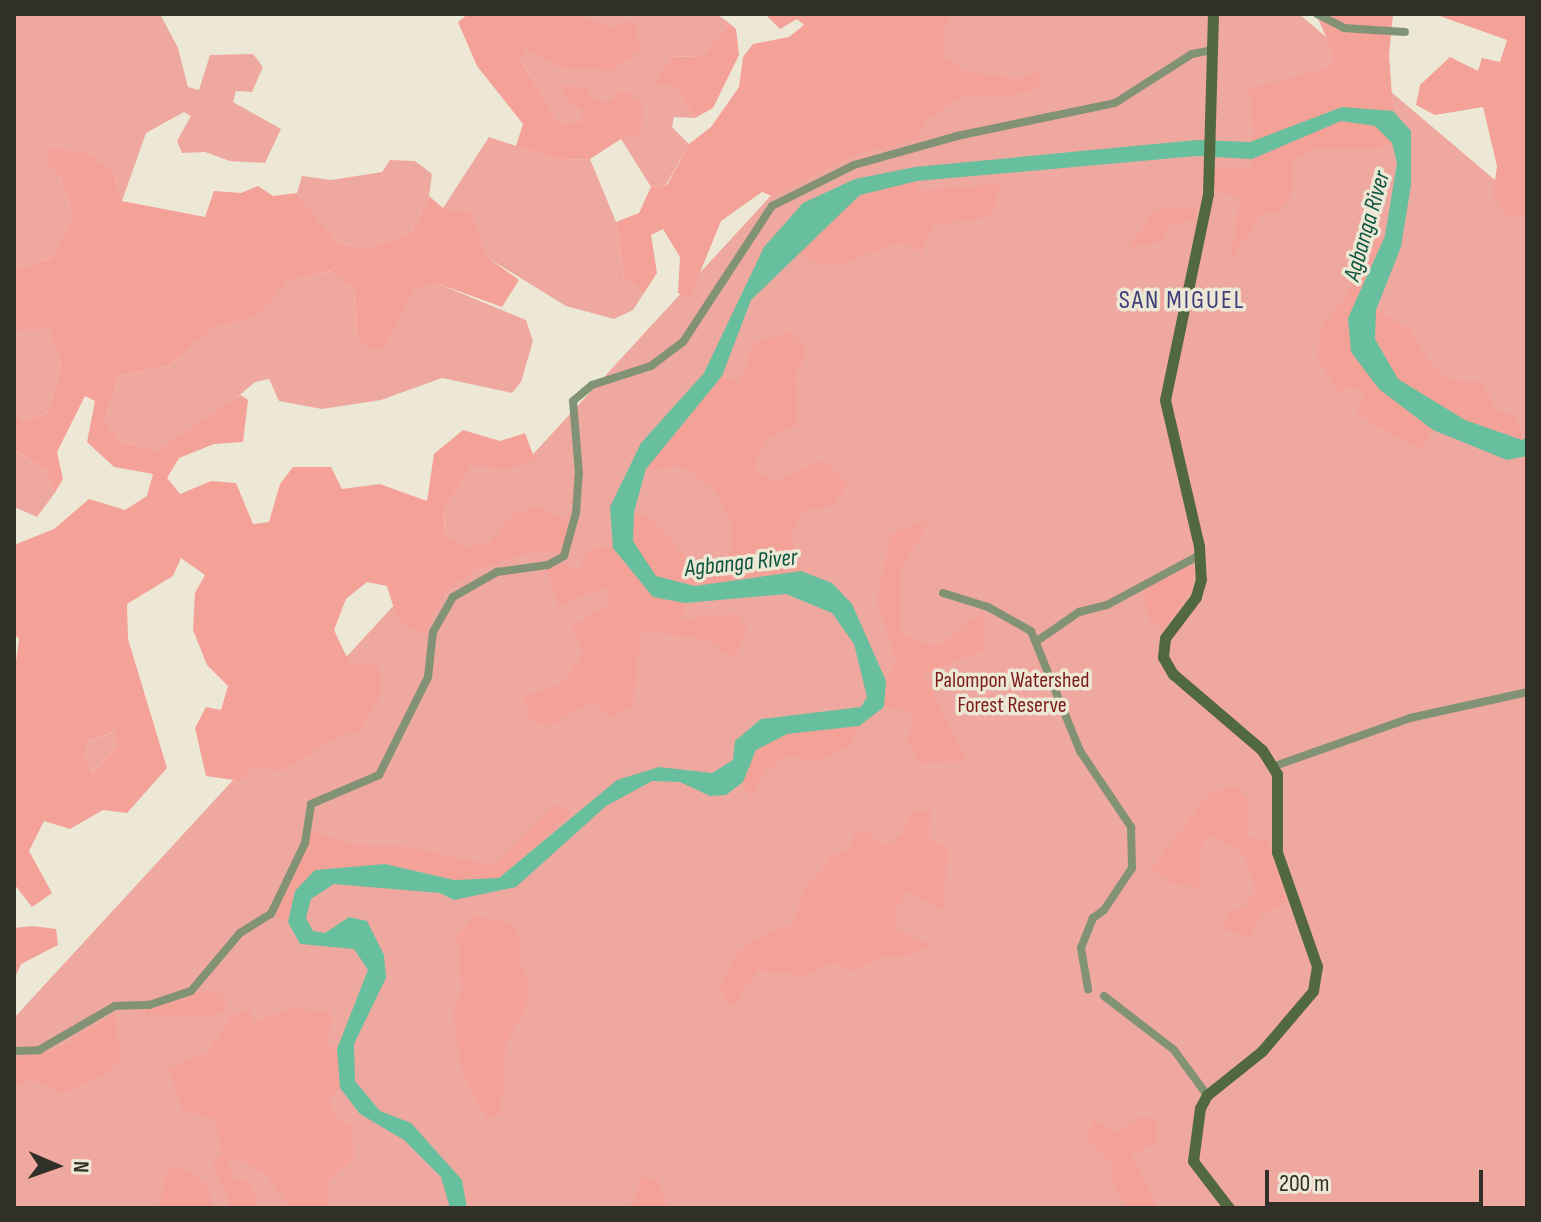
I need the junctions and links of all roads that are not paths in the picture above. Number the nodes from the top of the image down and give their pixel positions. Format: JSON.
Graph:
{"nodes":[{"id":1,"x":1213,"y":14,"type":"edge"},
{"id":2,"x":1317,"y":14,"type":"edge"},
{"id":3,"x":1405,"y":32,"type":"dead end"},
{"id":4,"x":1212,"y":50,"type":"junction"},
{"id":5,"x":1200,"y":555,"type":"junction"},
{"id":6,"x":943,"y":593,"type":"dead end"},
{"id":7,"x":1037,"y":641,"type":"junction"},
{"id":8,"x":1527,"y":692,"type":"edge"},
{"id":9,"x":1272,"y":767,"type":"junction"},
{"id":10,"x":1088,"y":989,"type":"dead end"},
{"id":11,"x":1104,"y":996,"type":"dead end"},
{"id":12,"x":14,"y":1051,"type":"edge"},
{"id":13,"x":1207,"y":1095,"type":"junction"},
{"id":14,"x":1229,"y":1208,"type":"edge"}],
"edges":[{"from":1,"to":4,"type":"main road"},
{"from":2,"to":3,"type":"street"},
{"from":4,"to":5,"type":"main road"},
{"from":4,"to":12,"type":"street"},
{"from":5,"to":7,"type":"street"},
{"from":5,"to":9,"type":"main road"},
{"from":6,"to":7,"type":"street"},
{"from":7,"to":10,"type":"street"},
{"from":8,"to":9,"type":"street"},
{"from":9,"to":13,"type":"main road"},
{"from":11,"to":13,"type":"street"},
{"from":13,"to":14,"type":"main road"}]}
